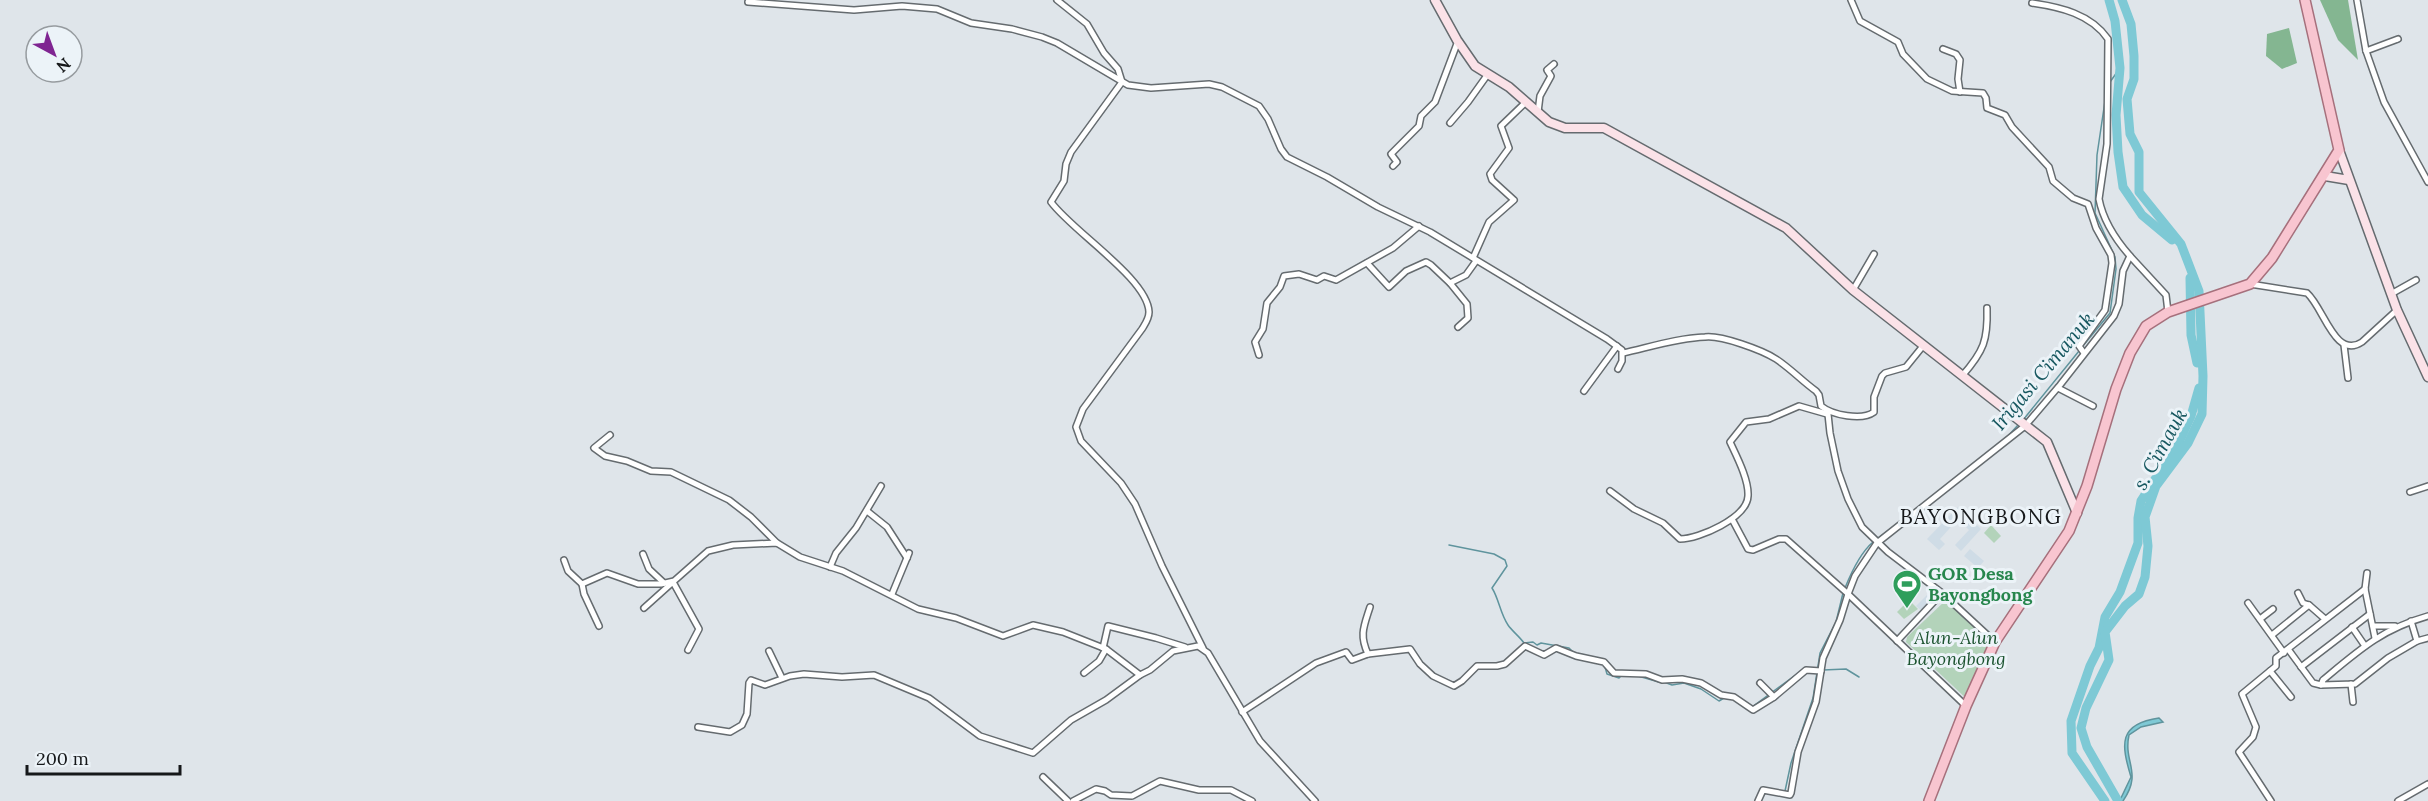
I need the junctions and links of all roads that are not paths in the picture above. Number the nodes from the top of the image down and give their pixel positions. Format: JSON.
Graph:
{"nodes":[{"id":1,"x":1057,"y":0,"type":"edge"},
{"id":2,"x":1435,"y":0,"type":"edge"},
{"id":3,"x":1851,"y":0,"type":"edge"},
{"id":4,"x":2305,"y":0,"type":"edge"},
{"id":5,"x":2356,"y":0,"type":"edge"},
{"id":6,"x":748,"y":2,"type":"dead end"},
{"id":7,"x":2032,"y":3,"type":"dead end"},
{"id":8,"x":2398,"y":39,"type":"dead end"},
{"id":9,"x":1458,"y":41,"type":"junction"},
{"id":10,"x":1943,"y":49,"type":"dead end"},
{"id":11,"x":2366,"y":51,"type":"junction"},
{"id":12,"x":1554,"y":64,"type":"dead end"},
{"id":13,"x":1488,"y":74,"type":"junction"},
{"id":14,"x":1122,"y":82,"type":"junction"},
{"id":15,"x":1960,"y":92,"type":"junction"},
{"id":16,"x":1526,"y":102,"type":"junction"},
{"id":17,"x":1538,"y":114,"type":"junction"},
{"id":18,"x":1450,"y":123,"type":"dead end"},
{"id":19,"x":2339,"y":150,"type":"junction"},
{"id":20,"x":1393,"y":166,"type":"dead end"},
{"id":21,"x":2325,"y":176,"type":"junction"},
{"id":22,"x":2349,"y":180,"type":"junction"},
{"id":23,"x":2428,"y":182,"type":"edge"},
{"id":24,"x":2090,"y":205,"type":"junction"},
{"id":25,"x":2100,"y":207,"type":"junction"},
{"id":26,"x":1419,"y":226,"type":"junction"},
{"id":27,"x":1874,"y":254,"type":"dead end"},
{"id":28,"x":2130,"y":256,"type":"junction"},
{"id":29,"x":1475,"y":259,"type":"junction"},
{"id":30,"x":1367,"y":263,"type":"junction"},
{"id":31,"x":2416,"y":280,"type":"dead end"},
{"id":32,"x":1450,"y":283,"type":"junction"},
{"id":33,"x":2250,"y":284,"type":"junction"},
{"id":34,"x":1853,"y":290,"type":"junction"},
{"id":35,"x":2391,"y":294,"type":"junction"},
{"id":36,"x":1987,"y":308,"type":"dead end"},
{"id":37,"x":2397,"y":310,"type":"junction"},
{"id":38,"x":2172,"y":311,"type":"junction"},
{"id":39,"x":1458,"y":327,"type":"dead end"},
{"id":40,"x":1617,"y":345,"type":"junction"},
{"id":41,"x":2344,"y":345,"type":"junction"},
{"id":42,"x":1923,"y":346,"type":"junction"},
{"id":43,"x":2082,"y":351,"type":"junction"},
{"id":44,"x":1623,"y":353,"type":"junction"},
{"id":45,"x":1259,"y":355,"type":"dead end"},
{"id":46,"x":2425,"y":363,"type":"edge"},
{"id":47,"x":1618,"y":369,"type":"dead end"},
{"id":48,"x":1962,"y":377,"type":"junction"},
{"id":49,"x":2428,"y":377,"type":"edge"},
{"id":50,"x":2348,"y":378,"type":"dead end"},
{"id":51,"x":2058,"y":388,"type":"junction"},
{"id":52,"x":1584,"y":391,"type":"dead end"},
{"id":53,"x":2093,"y":406,"type":"dead end"},
{"id":54,"x":1828,"y":414,"type":"junction"},
{"id":55,"x":2021,"y":423,"type":"junction"},
{"id":56,"x":610,"y":435,"type":"dead end"},
{"id":57,"x":881,"y":486,"type":"dead end"},
{"id":58,"x":2428,"y":486,"type":"edge"},
{"id":59,"x":1610,"y":491,"type":"dead end"},
{"id":60,"x":2410,"y":492,"type":"dead end"},
{"id":61,"x":867,"y":511,"type":"junction"},
{"id":62,"x":2077,"y":513,"type":"junction"},
{"id":63,"x":1732,"y":519,"type":"junction"},
{"id":64,"x":1874,"y":540,"type":"junction"},
{"id":65,"x":777,"y":543,"type":"junction"},
{"id":66,"x":643,"y":554,"type":"dead end"},
{"id":67,"x":564,"y":560,"type":"dead end"},
{"id":68,"x":830,"y":567,"type":"junction"},
{"id":69,"x":2367,"y":573,"type":"dead end"},
{"id":70,"x":673,"y":582,"type":"junction"},
{"id":71,"x":664,"y":583,"type":"junction"},
{"id":72,"x":582,"y":584,"type":"junction"},
{"id":73,"x":2365,"y":589,"type":"junction"},
{"id":74,"x":1845,"y":592,"type":"junction"},
{"id":75,"x":1942,"y":592,"type":"junction"},
{"id":76,"x":2298,"y":593,"type":"dead end"},
{"id":77,"x":892,"y":594,"type":"junction"},
{"id":78,"x":2248,"y":603,"type":"dead end"},
{"id":79,"x":2309,"y":605,"type":"junction"},
{"id":80,"x":1370,"y":607,"type":"dead end"},
{"id":81,"x":644,"y":608,"type":"dead end"},
{"id":82,"x":2273,"y":609,"type":"dead end"},
{"id":83,"x":2370,"y":614,"type":"junction"},
{"id":84,"x":2428,"y":616,"type":"edge"},
{"id":85,"x":2260,"y":619,"type":"junction"},
{"id":86,"x":2325,"y":619,"type":"junction"},
{"id":87,"x":2411,"y":621,"type":"junction"},
{"id":88,"x":599,"y":626,"type":"dead end"},
{"id":89,"x":2373,"y":626,"type":"junction"},
{"id":90,"x":2398,"y":626,"type":"junction"},
{"id":91,"x":2352,"y":627,"type":"junction"},
{"id":92,"x":2272,"y":635,"type":"junction"},
{"id":93,"x":2375,"y":638,"type":"junction"},
{"id":94,"x":2428,"y":638,"type":"edge"},
{"id":95,"x":1897,"y":641,"type":"junction"},
{"id":96,"x":2417,"y":641,"type":"junction"},
{"id":97,"x":1995,"y":642,"type":"junction"},
{"id":98,"x":2365,"y":646,"type":"junction"},
{"id":99,"x":1185,"y":647,"type":"junction"},
{"id":100,"x":1203,"y":648,"type":"junction"},
{"id":101,"x":1104,"y":649,"type":"junction"},
{"id":102,"x":688,"y":650,"type":"dead end"},
{"id":103,"x":769,"y":651,"type":"dead end"},
{"id":104,"x":2286,"y":651,"type":"junction"},
{"id":105,"x":1368,"y":654,"type":"junction"},
{"id":106,"x":2301,"y":667,"type":"junction"},
{"id":107,"x":1819,"y":670,"type":"junction"},
{"id":108,"x":2270,"y":671,"type":"junction"},
{"id":109,"x":1084,"y":673,"type":"dead end"},
{"id":110,"x":1140,"y":675,"type":"junction"},
{"id":111,"x":783,"y":678,"type":"junction"},
{"id":112,"x":1760,"y":683,"type":"dead end"},
{"id":113,"x":2351,"y":684,"type":"junction"},
{"id":114,"x":2321,"y":685,"type":"junction"},
{"id":115,"x":1774,"y":697,"type":"junction"},
{"id":116,"x":2290,"y":697,"type":"dead end"},
{"id":117,"x":2352,"y":702,"type":"dead end"},
{"id":118,"x":1966,"y":706,"type":"junction"},
{"id":119,"x":1242,"y":712,"type":"junction"},
{"id":120,"x":698,"y":727,"type":"dead end"},
{"id":121,"x":1043,"y":777,"type":"dead end"},
{"id":122,"x":2428,"y":784,"type":"edge"},
{"id":123,"x":1068,"y":801,"type":"edge"},
{"id":124,"x":1073,"y":801,"type":"edge"},
{"id":125,"x":1251,"y":801,"type":"edge"},
{"id":126,"x":1315,"y":801,"type":"edge"},
{"id":127,"x":1758,"y":801,"type":"edge"},
{"id":128,"x":1929,"y":801,"type":"edge"},
{"id":129,"x":2271,"y":801,"type":"edge"},
{"id":130,"x":2398,"y":801,"type":"edge"}],
"edges":[{"from":1,"to":14,"type":"street"},
{"from":2,"to":9,"type":"street"},
{"from":3,"to":15,"type":"street"},
{"from":4,"to":19,"type":"main road"},
{"from":5,"to":11,"type":"street"},
{"from":6,"to":14,"type":"street"},
{"from":7,"to":25,"type":"street"},
{"from":8,"to":11,"type":"street"},
{"from":9,"to":13,"type":"street"},
{"from":9,"to":20,"type":"street"},
{"from":10,"to":15,"type":"street"},
{"from":11,"to":23,"type":"street"},
{"from":12,"to":17,"type":"street"},
{"from":13,"to":16,"type":"street"},
{"from":13,"to":18,"type":"street"},
{"from":14,"to":26,"type":"street"},
{"from":14,"to":100,"type":"street"},
{"from":15,"to":24,"type":"street"},
{"from":16,"to":17,"type":"street"},
{"from":16,"to":29,"type":"street"},
{"from":17,"to":34,"type":"street"},
{"from":19,"to":21,"type":"main road"},
{"from":19,"to":22,"type":"street"},
{"from":21,"to":22,"type":"street"},
{"from":21,"to":33,"type":"main road"},
{"from":22,"to":35,"type":"street"},
{"from":24,"to":25,"type":"street"},
{"from":24,"to":43,"type":"street"},
{"from":25,"to":28,"type":"street"},
{"from":26,"to":29,"type":"street"},
{"from":26,"to":30,"type":"street"},
{"from":27,"to":34,"type":"street"},
{"from":28,"to":38,"type":"street"},
{"from":28,"to":43,"type":"street"},
{"from":29,"to":32,"type":"street"},
{"from":29,"to":40,"type":"street"},
{"from":30,"to":32,"type":"street"},
{"from":30,"to":45,"type":"street"},
{"from":31,"to":35,"type":"street"},
{"from":32,"to":39,"type":"street"},
{"from":33,"to":38,"type":"main road"},
{"from":33,"to":41,"type":"street"},
{"from":34,"to":42,"type":"street"},
{"from":35,"to":37,"type":"street"},
{"from":36,"to":48,"type":"street"},
{"from":37,"to":41,"type":"street"},
{"from":37,"to":46,"type":"street"},
{"from":38,"to":62,"type":"main road"},
{"from":40,"to":44,"type":"street"},
{"from":40,"to":52,"type":"street"},
{"from":41,"to":50,"type":"street"},
{"from":42,"to":48,"type":"street"},
{"from":42,"to":54,"type":"street"},
{"from":43,"to":51,"type":"street"},
{"from":44,"to":47,"type":"street"},
{"from":44,"to":54,"type":"street"},
{"from":46,"to":49,"type":"street"},
{"from":48,"to":55,"type":"street"},
{"from":51,"to":53,"type":"street"},
{"from":51,"to":55,"type":"street"},
{"from":54,"to":63,"type":"street"},
{"from":54,"to":64,"type":"street"},
{"from":55,"to":62,"type":"street"},
{"from":55,"to":64,"type":"street"},
{"from":56,"to":65,"type":"street"},
{"from":57,"to":61,"type":"street"},
{"from":58,"to":60,"type":"street"},
{"from":59,"to":63,"type":"street"},
{"from":61,"to":68,"type":"street"},
{"from":61,"to":77,"type":"street"},
{"from":62,"to":97,"type":"main road"},
{"from":63,"to":74,"type":"street"},
{"from":64,"to":74,"type":"street"},
{"from":64,"to":75,"type":"street"},
{"from":65,"to":68,"type":"street"},
{"from":65,"to":70,"type":"street"},
{"from":66,"to":71,"type":"street"},
{"from":67,"to":72,"type":"street"},
{"from":68,"to":77,"type":"street"},
{"from":69,"to":73,"type":"street"},
{"from":70,"to":71,"type":"street"},
{"from":70,"to":81,"type":"street"},
{"from":70,"to":102,"type":"street"},
{"from":71,"to":72,"type":"street"},
{"from":72,"to":88,"type":"street"},
{"from":73,"to":83,"type":"street"},
{"from":73,"to":86,"type":"street"},
{"from":74,"to":95,"type":"street"},
{"from":74,"to":107,"type":"street"},
{"from":75,"to":95,"type":"street"},
{"from":75,"to":97,"type":"street"},
{"from":76,"to":79,"type":"street"},
{"from":77,"to":101,"type":"street"},
{"from":78,"to":85,"type":"street"},
{"from":79,"to":86,"type":"street"},
{"from":79,"to":92,"type":"street"},
{"from":80,"to":105,"type":"street"},
{"from":82,"to":85,"type":"street"},
{"from":83,"to":89,"type":"street"},
{"from":83,"to":91,"type":"street"},
{"from":84,"to":87,"type":"street"},
{"from":85,"to":92,"type":"street"},
{"from":86,"to":104,"type":"street"},
{"from":87,"to":90,"type":"street"},
{"from":87,"to":96,"type":"street"},
{"from":89,"to":90,"type":"street"},
{"from":89,"to":93,"type":"street"},
{"from":90,"to":93,"type":"street"},
{"from":91,"to":98,"type":"street"},
{"from":91,"to":106,"type":"street"},
{"from":92,"to":104,"type":"street"},
{"from":93,"to":98,"type":"street"},
{"from":94,"to":96,"type":"street"},
{"from":95,"to":118,"type":"street"},
{"from":96,"to":113,"type":"street"},
{"from":97,"to":118,"type":"main road"},
{"from":98,"to":114,"type":"street"},
{"from":99,"to":100,"type":"street"},
{"from":99,"to":101,"type":"street"},
{"from":99,"to":110,"type":"street"},
{"from":100,"to":119,"type":"street"},
{"from":101,"to":109,"type":"street"},
{"from":101,"to":110,"type":"street"},
{"from":103,"to":111,"type":"street"},
{"from":104,"to":106,"type":"street"},
{"from":104,"to":108,"type":"street"},
{"from":105,"to":115,"type":"street"},
{"from":105,"to":119,"type":"street"},
{"from":106,"to":114,"type":"street"},
{"from":107,"to":115,"type":"street"},
{"from":107,"to":127,"type":"street"},
{"from":108,"to":116,"type":"street"},
{"from":108,"to":129,"type":"street"},
{"from":110,"to":111,"type":"street"},
{"from":111,"to":120,"type":"street"},
{"from":112,"to":115,"type":"street"},
{"from":113,"to":114,"type":"street"},
{"from":113,"to":117,"type":"street"},
{"from":118,"to":128,"type":"main road"},
{"from":119,"to":126,"type":"street"},
{"from":121,"to":123,"type":"street"},
{"from":122,"to":130,"type":"street"},
{"from":124,"to":125,"type":"street"}]}
